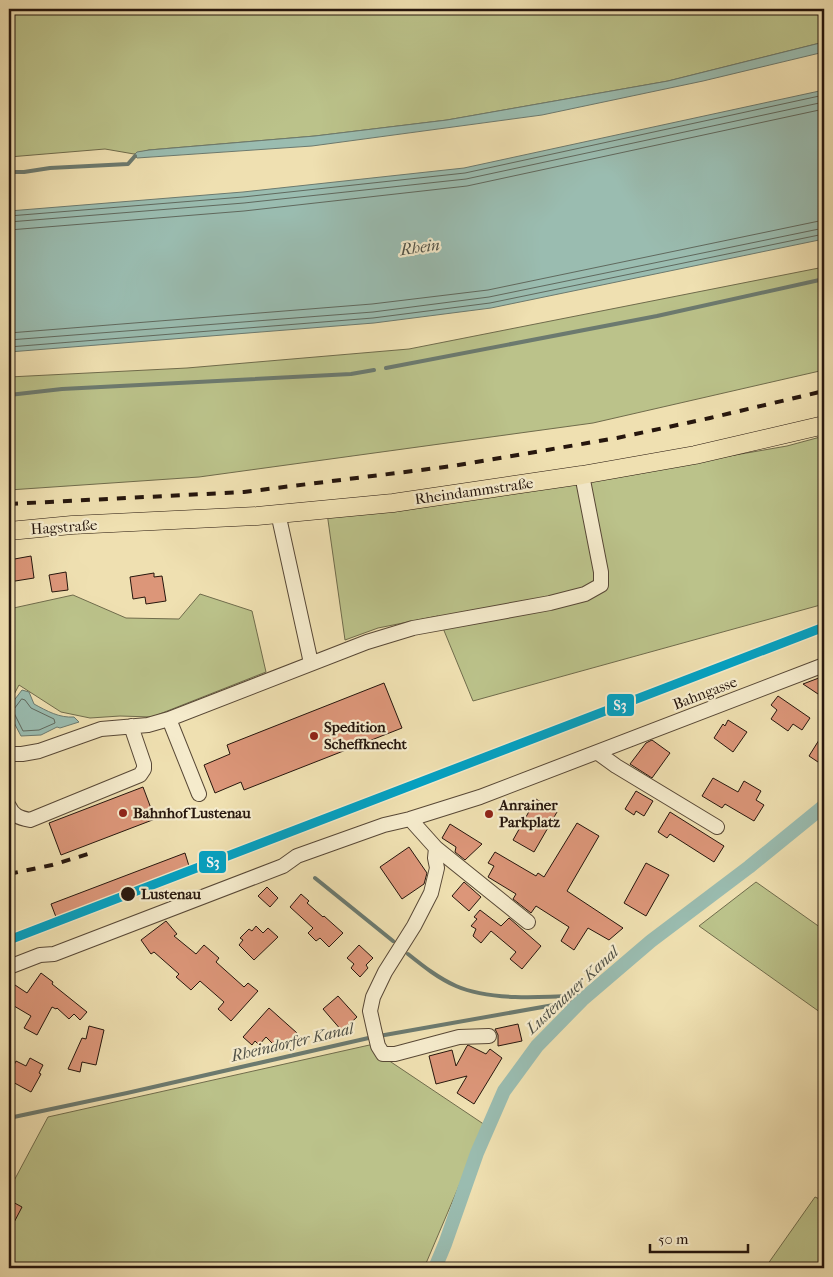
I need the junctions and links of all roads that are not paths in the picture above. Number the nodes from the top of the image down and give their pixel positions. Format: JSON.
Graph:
{"nodes":[{"id":1,"x":824,"y":425,"type":"edge"},
{"id":2,"x":582,"y":475,"type":"junction"},
{"id":3,"x":278,"y":514,"type":"junction"},
{"id":4,"x":119,"y":523,"type":"joint"},
{"id":5,"x":9,"y":531,"type":"edge"},
{"id":6,"x":311,"y":664,"type":"junction"},
{"id":7,"x":824,"y":665,"type":"edge"},
{"id":8,"x":169,"y":719,"type":"junction"},
{"id":9,"x":131,"y":726,"type":"junction"},
{"id":10,"x":598,"y":753,"type":"junction"},
{"id":11,"x":9,"y":754,"type":"edge"},
{"id":12,"x":199,"y":794,"type":"dead end"},
{"id":13,"x":9,"y":806,"type":"edge"},
{"id":14,"x":410,"y":819,"type":"junction"},
{"id":15,"x":717,"y":827,"type":"dead end"},
{"id":16,"x":436,"y":848,"type":"junction"},
{"id":17,"x":528,"y":922,"type":"dead end"},
{"id":18,"x":9,"y":967,"type":"edge"},
{"id":19,"x":489,"y":1036,"type":"dead end"}],
"edges":[{"from":1,"to":2,"type":"main road","name":"Rheindammstraße"},
{"from":2,"to":3,"type":"main road","name":"Rheindammstraße"},
{"from":2,"to":6,"type":"street"},
{"from":3,"to":4,"type":"main road","name":"Rheindammstraße"},
{"from":3,"to":6,"type":"street"},
{"from":4,"to":5,"type":"main road","name":"Hagstraße"},
{"from":6,"to":8,"type":"street"},
{"from":7,"to":10,"type":"street","name":"Bahngasse"},
{"from":8,"to":9,"type":"street"},
{"from":8,"to":12,"type":"street"},
{"from":9,"to":11,"type":"street"},
{"from":9,"to":13,"type":"street"},
{"from":10,"to":14,"type":"street","name":"Bahngasse"},
{"from":10,"to":15,"type":"street"},
{"from":14,"to":16,"type":"street"},
{"from":14,"to":18,"type":"street","name":"Bahngasse"},
{"from":16,"to":17,"type":"street"},
{"from":16,"to":19,"type":"street"}]}
